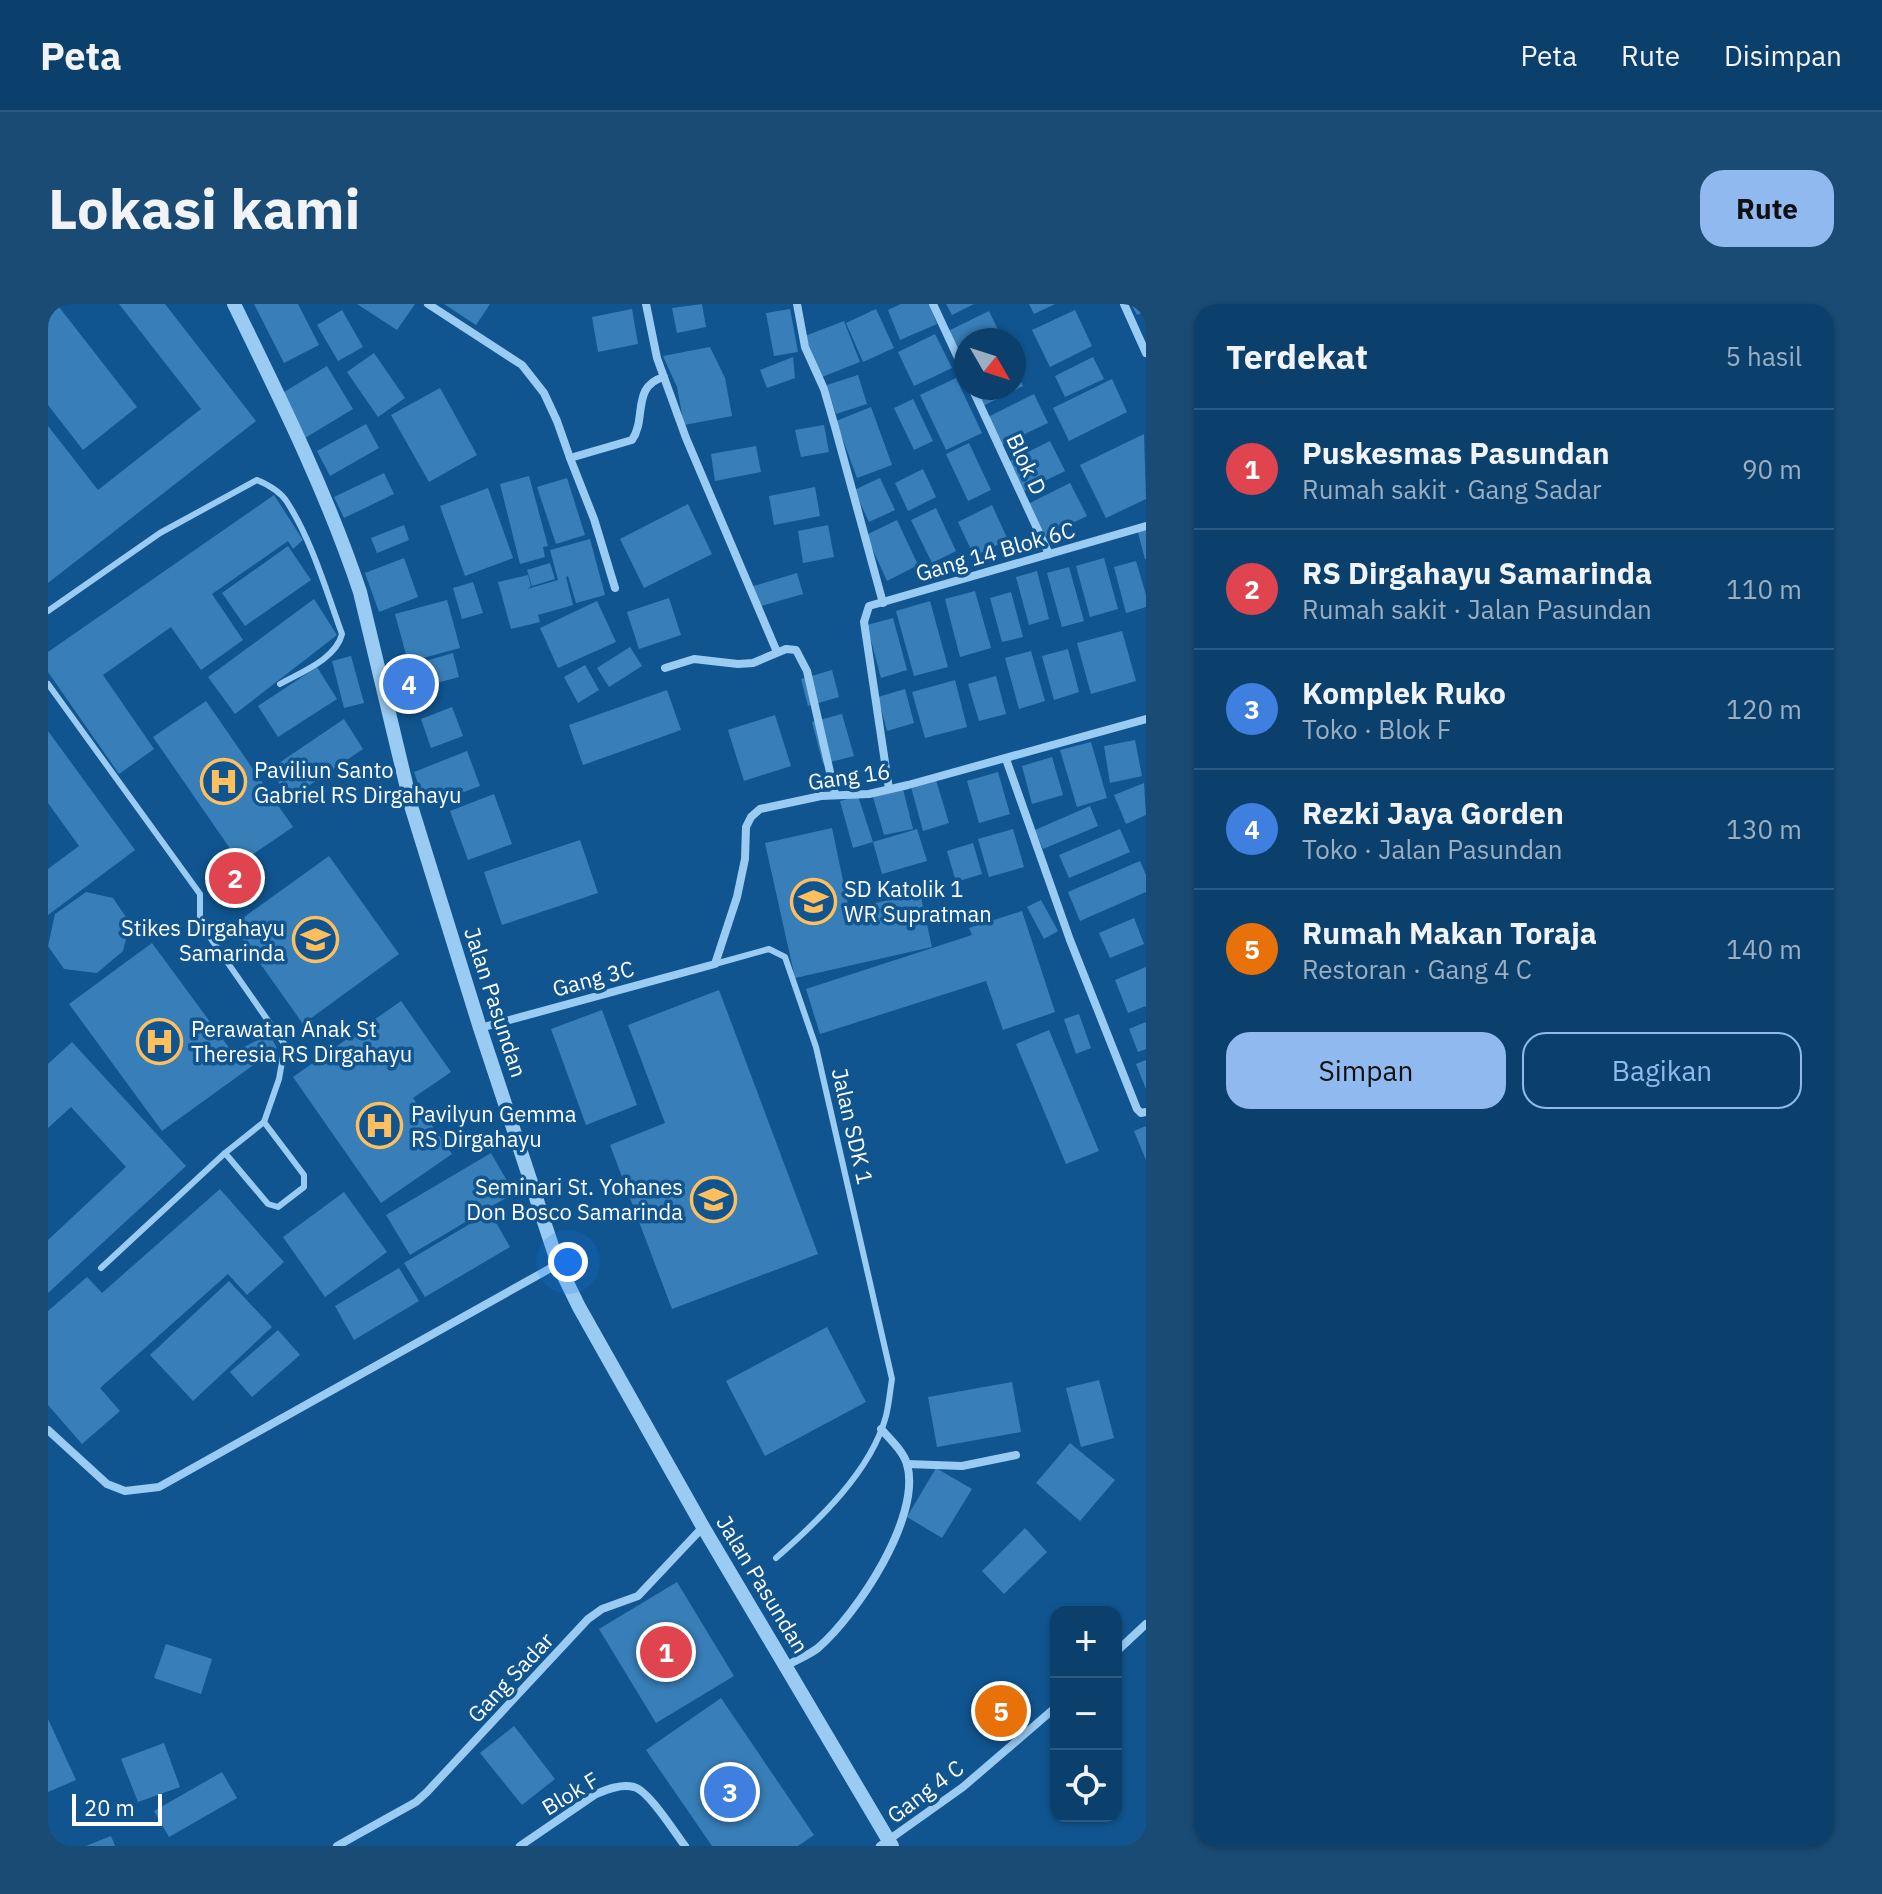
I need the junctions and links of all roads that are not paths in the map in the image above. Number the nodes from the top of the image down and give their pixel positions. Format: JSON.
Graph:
{"nodes":[{"id":1,"x":234,"y":304,"type":"edge"},
{"id":2,"x":428,"y":304,"type":"edge"},
{"id":3,"x":646,"y":304,"type":"edge"},
{"id":4,"x":797,"y":304,"type":"edge"},
{"id":5,"x":933,"y":304,"type":"edge"},
{"id":6,"x":1124,"y":304,"type":"edge"},
{"id":7,"x":1145,"y":347,"type":"edge"},
{"id":8,"x":954,"y":349,"type":"edge"},
{"id":9,"x":664,"y":377,"type":"junction"},
{"id":10,"x":978,"y":400,"type":"edge"},
{"id":11,"x":570,"y":458,"type":"junction"},
{"id":12,"x":1146,"y":526,"type":"edge"},
{"id":13,"x":1049,"y":554,"type":"junction"},
{"id":14,"x":615,"y":588,"type":"dead end"},
{"id":15,"x":883,"y":603,"type":"junction"},
{"id":16,"x":48,"y":611,"type":"edge"},
{"id":17,"x":777,"y":652,"type":"junction"},
{"id":18,"x":665,"y":668,"type":"dead end"},
{"id":19,"x":48,"y":684,"type":"edge"},
{"id":20,"x":280,"y":684,"type":"dead end"},
{"id":21,"x":1146,"y":719,"type":"edge"},
{"id":22,"x":1006,"y":759,"type":"junction"},
{"id":23,"x":889,"y":789,"type":"junction"},
{"id":24,"x":835,"y":794,"type":"junction"},
{"id":25,"x":715,"y":964,"type":"junction"},
{"id":26,"x":480,"y":1028,"type":"junction"},
{"id":27,"x":1146,"y":1112,"type":"edge"},
{"id":28,"x":264,"y":1122,"type":"junction"},
{"id":29,"x":225,"y":1153,"type":"junction"},
{"id":30,"x":558,"y":1264,"type":"junction"},
{"id":31,"x":101,"y":1268,"type":"dead end"},
{"id":32,"x":881,"y":1429,"type":"junction"},
{"id":33,"x":48,"y":1430,"type":"edge"},
{"id":34,"x":1016,"y":1455,"type":"dead end"},
{"id":35,"x":907,"y":1464,"type":"junction"},
{"id":36,"x":703,"y":1527,"type":"junction"},
{"id":37,"x":776,"y":1558,"type":"dead end"},
{"id":38,"x":1146,"y":1624,"type":"edge"},
{"id":39,"x":1122,"y":1646,"type":"edge"},
{"id":40,"x":786,"y":1666,"type":"junction"},
{"id":41,"x":1050,"y":1712,"type":"edge"},
{"id":42,"x":887,"y":1844,"type":"edge"},
{"id":43,"x":337,"y":1846,"type":"edge"},
{"id":44,"x":520,"y":1846,"type":"edge"},
{"id":45,"x":685,"y":1846,"type":"edge"}],
"edges":[{"from":1,"to":26,"type":"street","name":"Jalan Pasundan"},
{"from":2,"to":11,"type":"street"},
{"from":3,"to":9,"type":"street"},
{"from":4,"to":15,"type":"street"},
{"from":5,"to":8,"type":"street"},
{"from":6,"to":7,"type":"street"},
{"from":9,"to":11,"type":"street"},
{"from":9,"to":17,"type":"street"},
{"from":10,"to":13,"type":"street","name":"Blok D"},
{"from":11,"to":14,"type":"street"},
{"from":12,"to":13,"type":"street","name":"Gang 14 Blok 6C"},
{"from":13,"to":15,"type":"street","name":"Gang 14 Blok 6C"},
{"from":15,"to":23,"type":"street","name":"Gang 14 Blok 6C"},
{"from":16,"to":20,"type":"lane"},
{"from":17,"to":18,"type":"street"},
{"from":17,"to":24,"type":"street"},
{"from":19,"to":28,"type":"lane"},
{"from":21,"to":22,"type":"street","name":"Gang 16"},
{"from":22,"to":23,"type":"street","name":"Gang 16"},
{"from":22,"to":27,"type":"street"},
{"from":23,"to":24,"type":"street","name":"Gang 16"},
{"from":24,"to":25,"type":"street","name":"Gang 16"},
{"from":25,"to":26,"type":"street","name":"Gang 3C"},
{"from":25,"to":32,"type":"lane","name":"Jalan SDK 1"},
{"from":26,"to":30,"type":"street","name":"Jalan Pasundan"},
{"from":28,"to":29,"type":"lane"},
{"from":28,"to":29,"type":"lane"},
{"from":29,"to":31,"type":"lane"},
{"from":30,"to":33,"type":"street"},
{"from":30,"to":36,"type":"street","name":"Jalan Pasundan"},
{"from":32,"to":35,"type":"street"},
{"from":32,"to":37,"type":"lane"},
{"from":34,"to":35,"type":"street"},
{"from":35,"to":40,"type":"street"},
{"from":36,"to":40,"type":"street","name":"Jalan Pasundan"},
{"from":36,"to":43,"type":"street","name":"Gang Sadar"},
{"from":38,"to":39,"type":"street"},
{"from":40,"to":42,"type":"street","name":"Jalan Pasundan"},
{"from":41,"to":42,"type":"street","name":"Gang 4 C"},
{"from":44,"to":45,"type":"street","name":"Blok F"}]}
